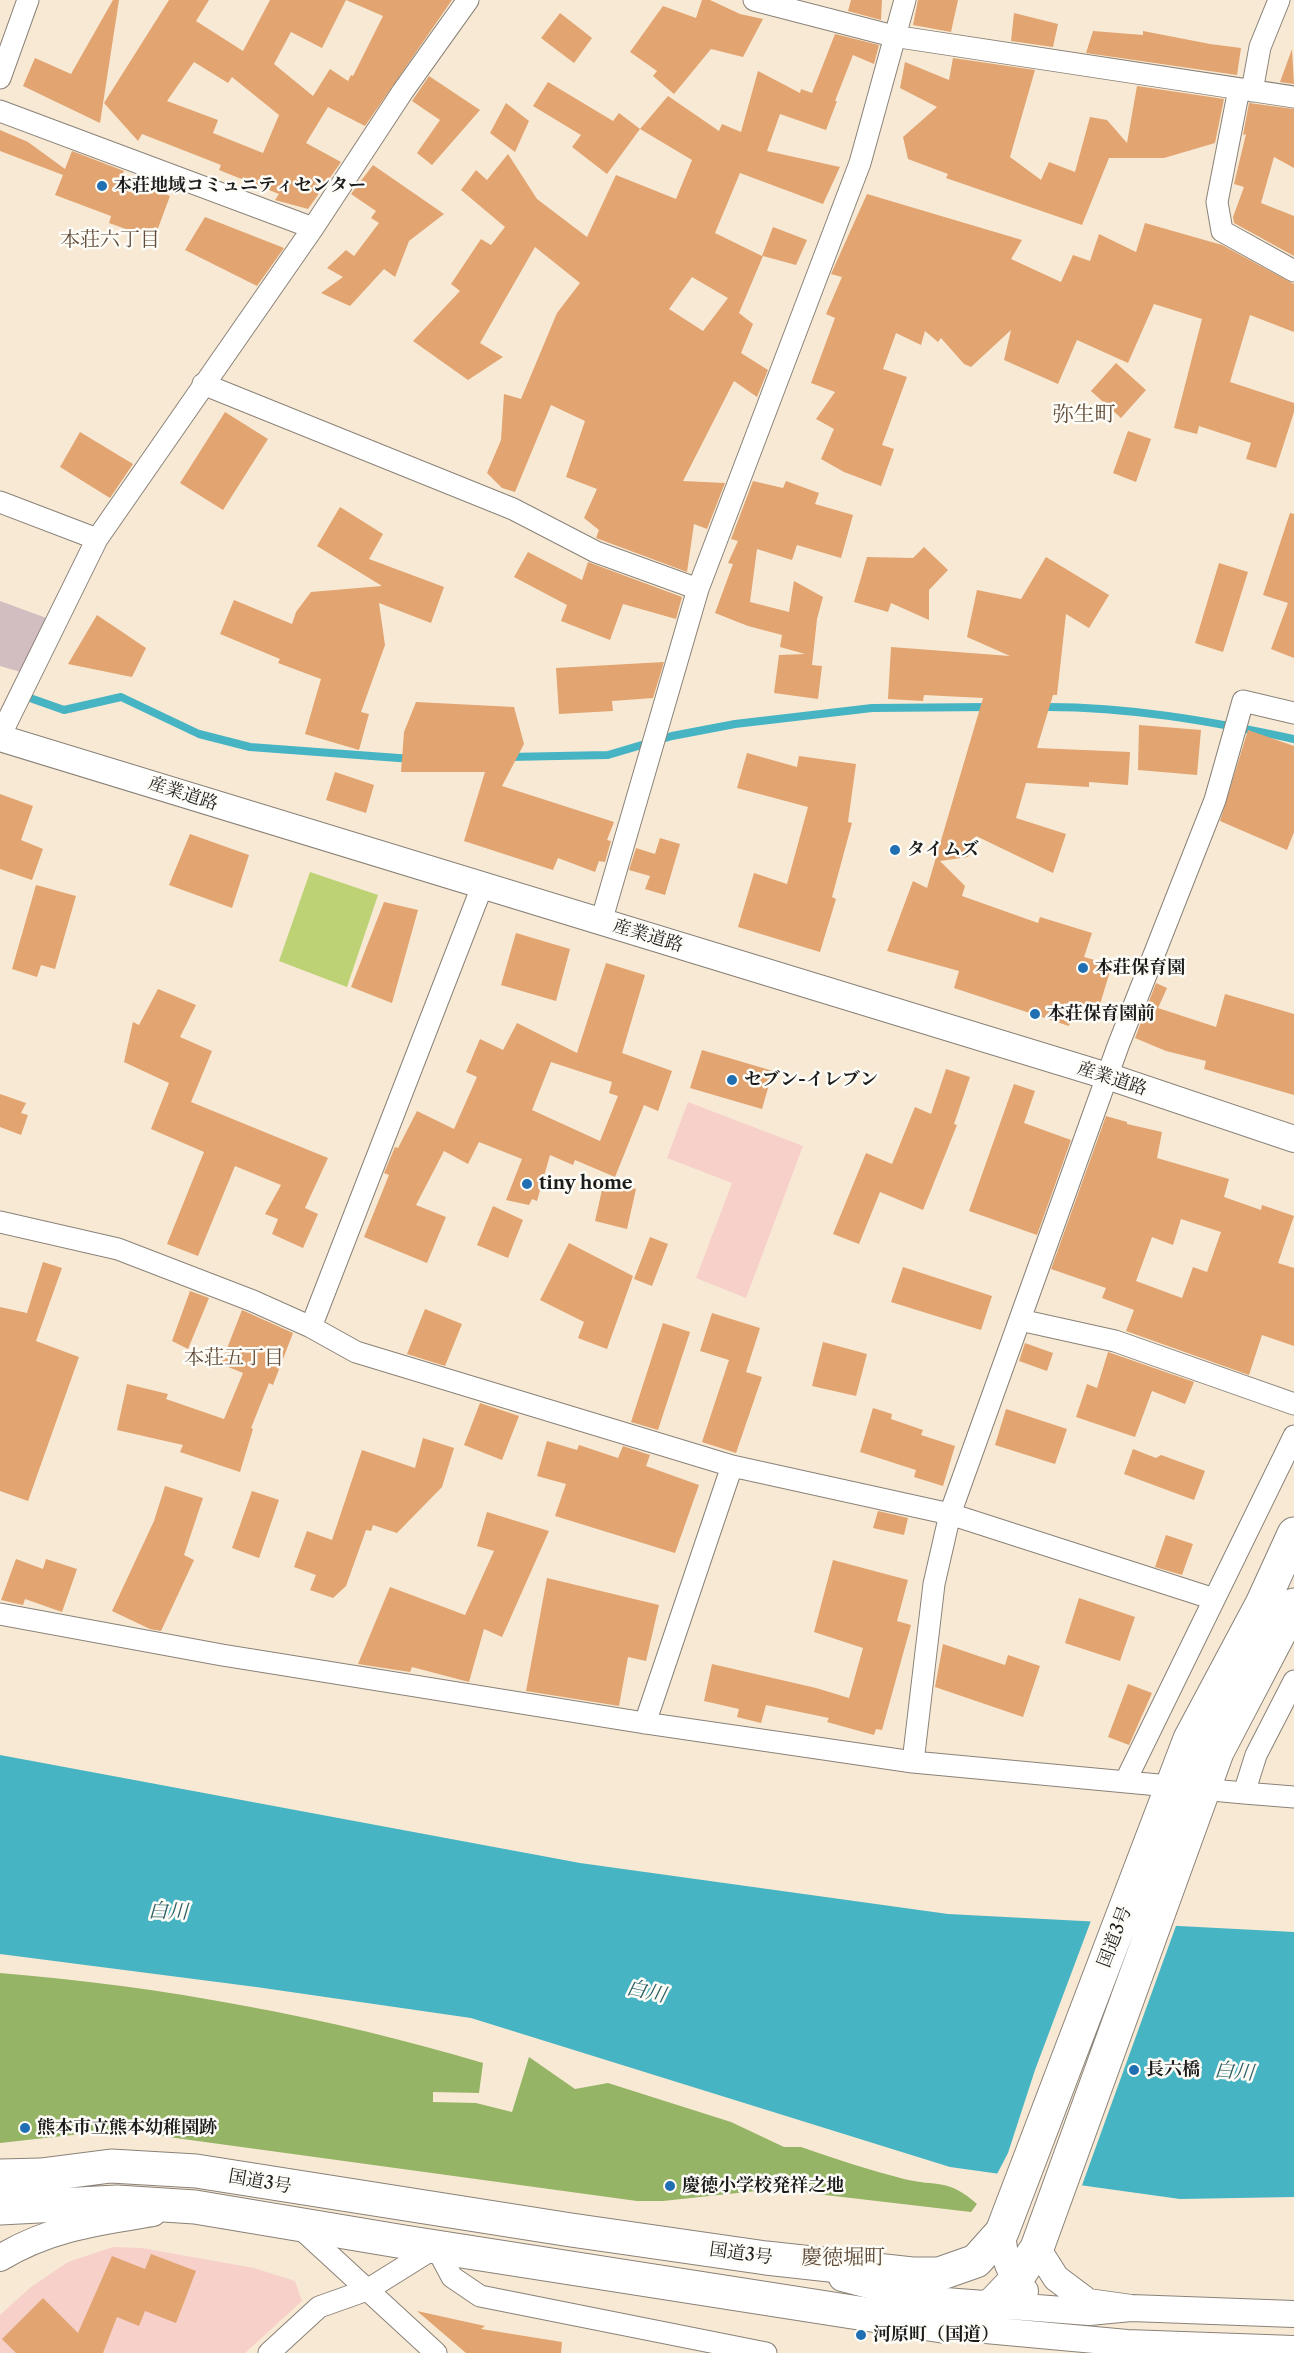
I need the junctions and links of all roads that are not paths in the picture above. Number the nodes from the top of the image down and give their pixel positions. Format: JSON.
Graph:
{"nodes":[{"id":1,"x":28,"y":0,"type":"edge"},
{"id":2,"x":468,"y":0,"type":"edge"},
{"id":3,"x":754,"y":0,"type":"edge"},
{"id":4,"x":905,"y":0,"type":"edge"},
{"id":5,"x":1279,"y":0,"type":"edge"},
{"id":6,"x":893,"y":36,"type":"junction"},
{"id":7,"x":0,"y":78,"type":"edge"},
{"id":8,"x":1245,"y":90,"type":"junction"},
{"id":9,"x":1294,"y":97,"type":"edge"},
{"id":10,"x":0,"y":111,"type":"edge"},
{"id":11,"x":313,"y":228,"type":"junction"},
{"id":12,"x":1294,"y":271,"type":"edge"},
{"id":13,"x":203,"y":384,"type":"junction"},
{"id":14,"x":0,"y":502,"type":"edge"},
{"id":15,"x":97,"y":539,"type":"junction"},
{"id":16,"x":698,"y":589,"type":"junction"},
{"id":17,"x":1294,"y":713,"type":"edge"},
{"id":18,"x":0,"y":737,"type":"edge"},
{"id":19,"x":483,"y":884,"type":"junction"},
{"id":20,"x":602,"y":922,"type":"junction"},
{"id":21,"x":1107,"y":1076,"type":"junction"},
{"id":22,"x":1294,"y":1139,"type":"edge"},
{"id":23,"x":0,"y":1222,"type":"edge"},
{"id":24,"x":1020,"y":1320,"type":"junction"},
{"id":25,"x":311,"y":1327,"type":"junction"},
{"id":26,"x":1294,"y":1404,"type":"edge"},
{"id":27,"x":1294,"y":1436,"type":"edge"},
{"id":28,"x":732,"y":1466,"type":"junction"},
{"id":29,"x":950,"y":1514,"type":"junction"},
{"id":30,"x":1294,"y":1534,"type":"edge"},
{"id":31,"x":1214,"y":1599,"type":"junction"},
{"id":32,"x":1294,"y":1605,"type":"edge"},
{"id":33,"x":0,"y":1614,"type":"edge"},
{"id":34,"x":1294,"y":1681,"type":"edge"},
{"id":35,"x":645,"y":1723,"type":"junction"},
{"id":36,"x":913,"y":1762,"type":"junction"},
{"id":37,"x":1125,"y":1782,"type":"junction"},
{"id":38,"x":1187,"y":1787,"type":"junction"},
{"id":39,"x":1244,"y":1793,"type":"junction"},
{"id":40,"x":1294,"y":1797,"type":"edge"},
{"id":41,"x":1171,"y":1829,"type":"junction"},
{"id":42,"x":41,"y":2175,"type":"junction"},
{"id":43,"x":0,"y":2176,"type":"edge"},
{"id":44,"x":0,"y":2207,"type":"edge"},
{"id":45,"x":195,"y":2207,"type":"junction"},
{"id":46,"x":297,"y":2224,"type":"junction"},
{"id":47,"x":1000,"y":2241,"type":"junction"},
{"id":48,"x":436,"y":2247,"type":"junction"},
{"id":49,"x":1037,"y":2248,"type":"junction"},
{"id":50,"x":766,"y":2258,"type":"junction"},
{"id":51,"x":0,"y":2259,"type":"edge"},
{"id":52,"x":367,"y":2290,"type":"junction"},
{"id":53,"x":1004,"y":2292,"type":"junction"},
{"id":54,"x":1044,"y":2308,"type":"junction"},
{"id":55,"x":1131,"y":2308,"type":"junction"},
{"id":56,"x":1294,"y":2313,"type":"edge"},
{"id":57,"x":942,"y":2326,"type":"junction"},
{"id":58,"x":1127,"y":2343,"type":"junction"},
{"id":59,"x":1294,"y":2349,"type":"edge"},
{"id":60,"x":1248,"y":2350,"type":"edge"},
{"id":61,"x":269,"y":2353,"type":"edge"},
{"id":62,"x":436,"y":2353,"type":"edge"},
{"id":63,"x":766,"y":2353,"type":"edge"}],
"edges":[{"from":1,"to":7,"type":"street"},
{"from":2,"to":11,"type":"street"},
{"from":3,"to":6,"type":"street"},
{"from":4,"to":6,"type":"street"},
{"from":5,"to":8,"type":"street"},
{"from":6,"to":8,"type":"street"},
{"from":6,"to":16,"type":"street"},
{"from":8,"to":9,"type":"street"},
{"from":8,"to":12,"type":"street"},
{"from":10,"to":11,"type":"street"},
{"from":11,"to":13,"type":"street"},
{"from":13,"to":15,"type":"street"},
{"from":13,"to":16,"type":"street"},
{"from":14,"to":15,"type":"street"},
{"from":15,"to":18,"type":"street"},
{"from":16,"to":20,"type":"street"},
{"from":17,"to":21,"type":"street"},
{"from":18,"to":19,"type":"street","name":"産業道路"},
{"from":19,"to":20,"type":"street","name":"産業道路"},
{"from":19,"to":25,"type":"street"},
{"from":20,"to":21,"type":"street","name":"産業道路"},
{"from":21,"to":22,"type":"street","name":"産業道路"},
{"from":21,"to":24,"type":"street"},
{"from":23,"to":25,"type":"street"},
{"from":24,"to":26,"type":"street"},
{"from":24,"to":29,"type":"street"},
{"from":25,"to":28,"type":"street"},
{"from":27,"to":31,"type":"street"},
{"from":28,"to":29,"type":"street"},
{"from":28,"to":35,"type":"street"},
{"from":29,"to":31,"type":"street"},
{"from":29,"to":36,"type":"street"},
{"from":30,"to":38,"type":"highway","name":"国道3号"},
{"from":31,"to":37,"type":"street"},
{"from":32,"to":38,"type":"highway","name":"国道3号"},
{"from":33,"to":35,"type":"street"},
{"from":34,"to":39,"type":"street"},
{"from":35,"to":36,"type":"street"},
{"from":36,"to":37,"type":"street"},
{"from":37,"to":38,"type":"street"},
{"from":38,"to":39,"type":"street"},
{"from":38,"to":41,"type":"highway","name":"国道3号"},
{"from":39,"to":40,"type":"street"},
{"from":41,"to":47,"type":"highway","name":"国道3号"},
{"from":41,"to":49,"type":"highway","name":"国道3号"},
{"from":42,"to":43,"type":"highway","name":"国道3号"},
{"from":42,"to":44,"type":"street"},
{"from":42,"to":50,"type":"highway","name":"国道3号"},
{"from":44,"to":45,"type":"highway","name":"国道3号"},
{"from":45,"to":46,"type":"highway","name":"国道3号"},
{"from":45,"to":51,"type":"street"},
{"from":46,"to":48,"type":"highway","name":"国道3号"},
{"from":46,"to":52,"type":"street"},
{"from":47,"to":50,"type":"highway","name":"国道3号"},
{"from":47,"to":53,"type":"street"},
{"from":48,"to":52,"type":"street"},
{"from":48,"to":57,"type":"highway","name":"国道3号"},
{"from":48,"to":63,"type":"street"},
{"from":49,"to":53,"type":"highway","name":"国道3号"},
{"from":49,"to":55,"type":"street"},
{"from":50,"to":53,"type":"street"},
{"from":52,"to":61,"type":"street"},
{"from":52,"to":62,"type":"street"},
{"from":53,"to":54,"type":"street"},
{"from":53,"to":57,"type":"highway"},
{"from":54,"to":55,"type":"street"},
{"from":54,"to":58,"type":"street"},
{"from":55,"to":56,"type":"street"},
{"from":57,"to":58,"type":"street"},
{"from":58,"to":60,"type":"street"},
{"from":59,"to":60,"type":"street"}]}
